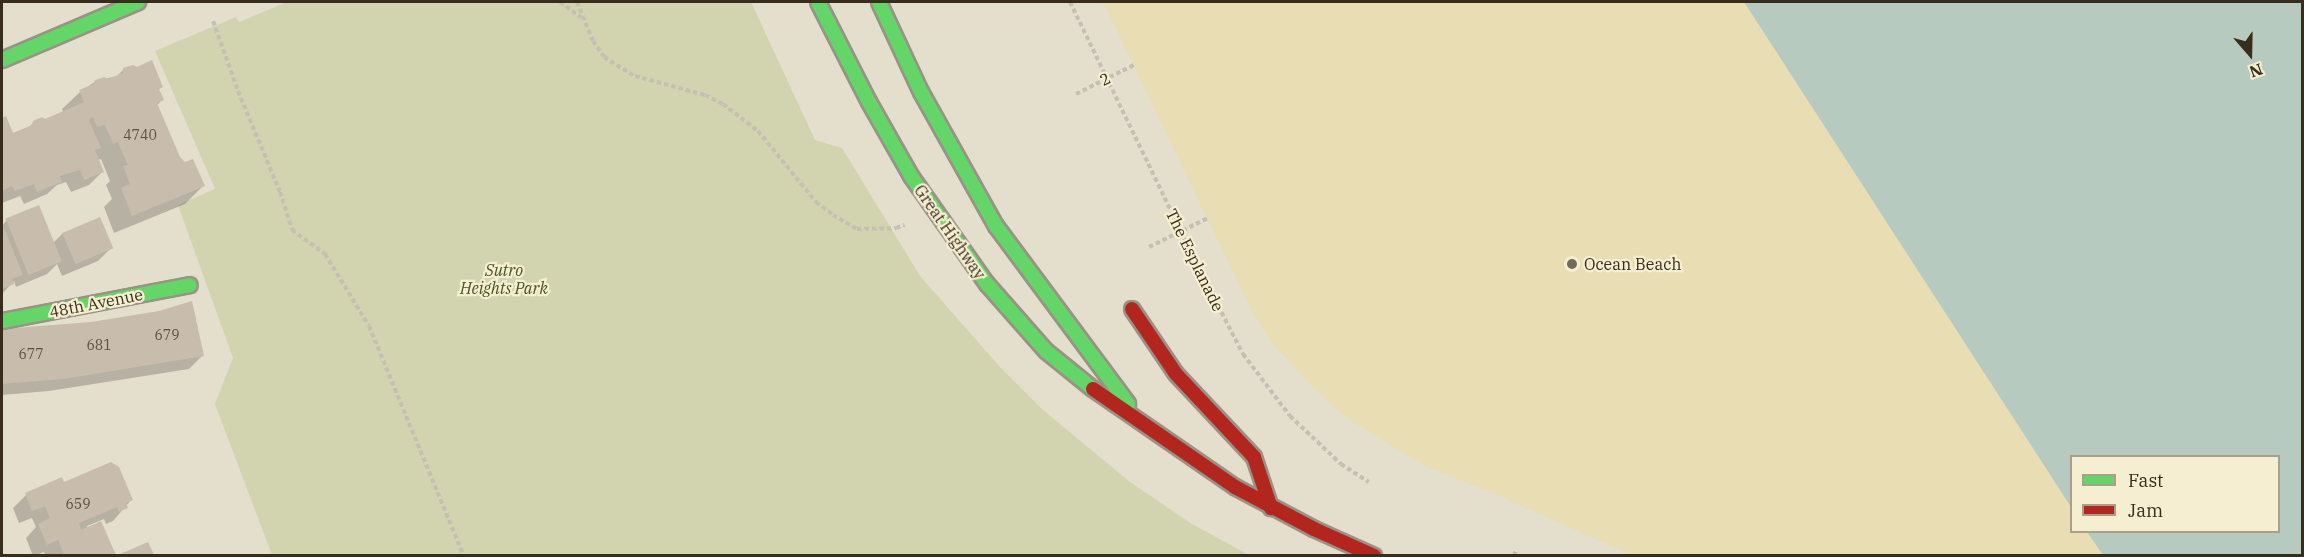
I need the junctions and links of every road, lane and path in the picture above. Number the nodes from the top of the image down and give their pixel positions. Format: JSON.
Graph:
{"nodes":[{"id":1,"x":138,"y":2,"type":"edge"},
{"id":2,"x":560,"y":2,"type":"edge"},
{"id":3,"x":577,"y":2,"type":"edge"},
{"id":4,"x":818,"y":2,"type":"edge"},
{"id":5,"x":879,"y":2,"type":"edge"},
{"id":6,"x":1070,"y":2,"type":"edge"},
{"id":7,"x":582,"y":17,"type":"junction"},
{"id":8,"x":213,"y":21,"type":"dead end"},
{"id":9,"x":2,"y":60,"type":"edge"},
{"id":10,"x":1134,"y":65,"type":"dead end"},
{"id":11,"x":1107,"y":78,"type":"junction"},
{"id":12,"x":1076,"y":94,"type":"dead end"},
{"id":13,"x":936,"y":213,"type":"junction"},
{"id":14,"x":1208,"y":218,"type":"dead end"},
{"id":15,"x":1180,"y":231,"type":"junction"},
{"id":16,"x":1149,"y":247,"type":"dead end"},
{"id":17,"x":190,"y":285,"type":"dead end"},
{"id":18,"x":1132,"y":309,"type":"dead end"},
{"id":19,"x":2,"y":321,"type":"edge"},
{"id":20,"x":1138,"y":418,"type":"junction"},
{"id":21,"x":1369,"y":482,"type":"dead end"},
{"id":22,"x":1271,"y":508,"type":"junction"},
{"id":23,"x":1516,"y":550,"type":"dead end"},
{"id":24,"x":464,"y":555,"type":"edge"},
{"id":25,"x":1374,"y":555,"type":"edge"},
{"id":26,"x":1514,"y":555,"type":"edge"}],
"edges":[{"from":1,"to":9,"type":"main road"},
{"from":2,"to":7,"type":"path"},
{"from":3,"to":7,"type":"path"},
{"from":4,"to":13,"type":"main road","name":"Great Highway"},
{"from":5,"to":20,"type":"main road","name":"Great Highway"},
{"from":6,"to":11,"type":"path","name":"The Esplanade"},
{"from":7,"to":13,"type":"path"},
{"from":8,"to":24,"type":"path"},
{"from":10,"to":11,"type":"path","name":"2"},
{"from":11,"to":12,"type":"path","name":"2"},
{"from":11,"to":15,"type":"path","name":"The Esplanade"},
{"from":13,"to":20,"type":"main road","name":"Great Highway"},
{"from":14,"to":15,"type":"path"},
{"from":15,"to":16,"type":"path"},
{"from":15,"to":21,"type":"path","name":"The Esplanade"},
{"from":17,"to":19,"type":"main road","name":"48th Avenue"},
{"from":18,"to":22,"type":"main road"},
{"from":20,"to":22,"type":"main road","name":"Great Highway"},
{"from":22,"to":25,"type":"main road","name":"Great Highway"},
{"from":23,"to":26,"type":"path"}]}
